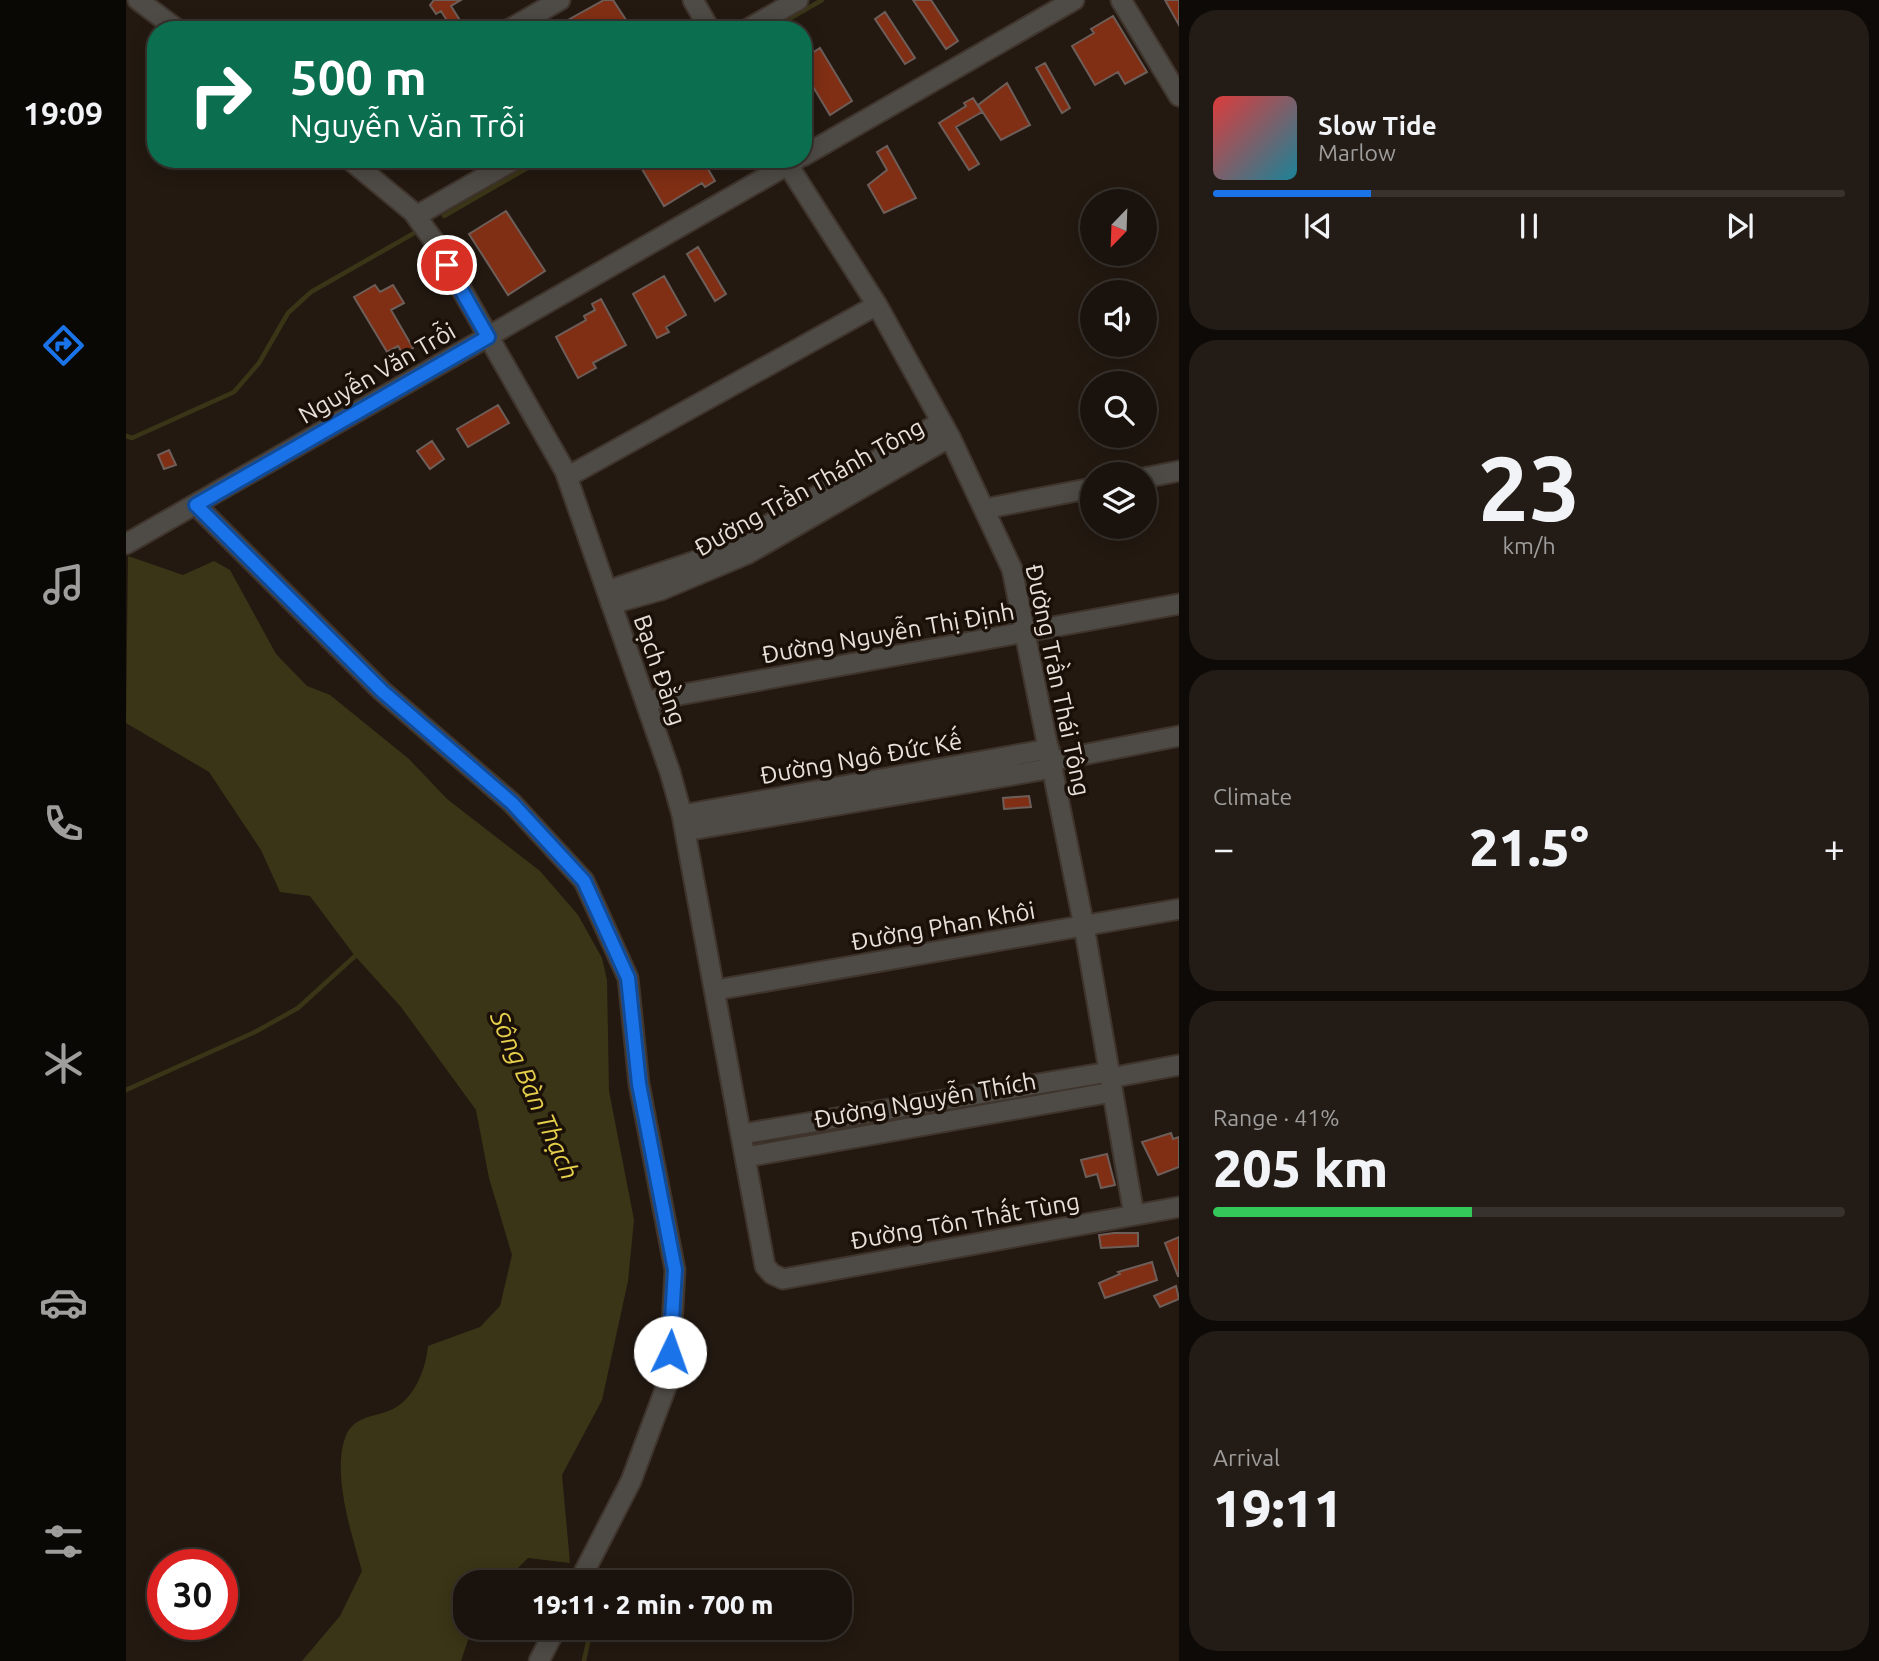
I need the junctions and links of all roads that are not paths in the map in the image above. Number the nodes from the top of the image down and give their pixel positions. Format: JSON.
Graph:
{"nodes":[{"id":1,"x":138,"y":0,"type":"edge"},
{"id":2,"x":560,"y":0,"type":"edge"},
{"id":3,"x":693,"y":0,"type":"edge"},
{"id":4,"x":798,"y":0,"type":"edge"},
{"id":5,"x":1074,"y":0,"type":"edge"},
{"id":6,"x":1121,"y":0,"type":"edge"},
{"id":7,"x":166,"y":21,"type":"edge"},
{"id":8,"x":524,"y":21,"type":"edge"},
{"id":9,"x":705,"y":21,"type":"edge"},
{"id":10,"x":762,"y":21,"type":"edge"},
{"id":11,"x":1179,"y":96,"type":"edge"},
{"id":12,"x":812,"y":149,"type":"edge"},
{"id":13,"x":360,"y":168,"type":"edge"},
{"id":14,"x":500,"y":168,"type":"edge"},
{"id":15,"x":779,"y":168,"type":"edge"},
{"id":16,"x":798,"y":168,"type":"edge"},
{"id":17,"x":416,"y":216,"type":"junction"},
{"id":18,"x":877,"y":305,"type":"junction"},
{"id":19,"x":488,"y":337,"type":"junction"},
{"id":20,"x":946,"y":430,"type":"junction"},
{"id":21,"x":1179,"y":471,"type":"edge"},
{"id":22,"x":1157,"y":475,"type":"edge"},
{"id":23,"x":567,"y":477,"type":"junction"},
{"id":24,"x":1080,"y":490,"type":"edge"},
{"id":25,"x":196,"y":505,"type":"junction"},
{"id":26,"x":984,"y":509,"type":"junction"},
{"id":27,"x":126,"y":544,"type":"edge"},
{"id":28,"x":609,"y":598,"type":"junction"},
{"id":29,"x":1179,"y":604,"type":"edge"},
{"id":30,"x":1026,"y":633,"type":"junction"},
{"id":31,"x":646,"y":701,"type":"junction"},
{"id":32,"x":1179,"y":736,"type":"edge"},
{"id":33,"x":1051,"y":759,"type":"junction"},
{"id":34,"x":683,"y":823,"type":"junction"},
{"id":35,"x":1179,"y":909,"type":"edge"},
{"id":36,"x":1084,"y":926,"type":"junction"},
{"id":37,"x":716,"y":990,"type":"junction"},
{"id":38,"x":1179,"y":1065,"type":"edge"},
{"id":39,"x":1110,"y":1080,"type":"junction"},
{"id":40,"x":742,"y":1134,"type":"junction"},
{"id":41,"x":746,"y":1157,"type":"junction"},
{"id":42,"x":1179,"y":1207,"type":"edge"},
{"id":43,"x":1134,"y":1215,"type":"junction"},
{"id":44,"x":765,"y":1266,"type":"joint"},
{"id":45,"x":585,"y":1570,"type":"edge"},
{"id":46,"x":550,"y":1640,"type":"edge"},
{"id":47,"x":539,"y":1661,"type":"edge"}],
"edges":[{"from":1,"to":7,"type":"street"},
{"from":2,"to":8,"type":"street"},
{"from":3,"to":9,"type":"street"},
{"from":4,"to":10,"type":"street"},
{"from":5,"to":12,"type":"street","name":"Nguyễn Văn Trỗi"},
{"from":6,"to":11,"type":"street"},
{"from":13,"to":17,"type":"street","name":"Bạch Đằng"},
{"from":14,"to":17,"type":"street"},
{"from":15,"to":19,"type":"street","name":"Nguyễn Văn Trỗi"},
{"from":16,"to":18,"type":"street","name":"Đường Trần Thái Tông"},
{"from":17,"to":19,"type":"street","name":"Bạch Đằng"},
{"from":18,"to":20,"type":"street","name":"Đường Trần Thái Tông"},
{"from":18,"to":23,"type":"street"},
{"from":19,"to":23,"type":"street","name":"Bạch Đằng"},
{"from":19,"to":25,"type":"street","name":"Nguyễn Văn Trỗi"},
{"from":20,"to":26,"type":"street","name":"Đường Trần Thái Tông"},
{"from":20,"to":28,"type":"street","name":"Đường Trần Thánh Tông"},
{"from":21,"to":22,"type":"street"},
{"from":23,"to":28,"type":"street","name":"Bạch Đằng"},
{"from":24,"to":26,"type":"street"},
{"from":25,"to":27,"type":"street","name":"Nguyễn Văn Trỗi"},
{"from":25,"to":45,"type":"street"},
{"from":26,"to":30,"type":"street","name":"Đường Trần Thái Tông"},
{"from":28,"to":31,"type":"street","name":"Bạch Đằng"},
{"from":29,"to":30,"type":"street","name":"Đường Nguyễn Thị Định"},
{"from":30,"to":31,"type":"street","name":"Đường Nguyễn Thị Định"},
{"from":30,"to":33,"type":"street","name":"Đường Trần Thái Tông"},
{"from":31,"to":34,"type":"street","name":"Bạch Đằng"},
{"from":32,"to":33,"type":"street","name":"Đường Ngô Đức Kế"},
{"from":33,"to":34,"type":"street","name":"Đường Ngô Đức Kế"},
{"from":33,"to":36,"type":"street","name":"Đường Trần Thái Tông"},
{"from":34,"to":37,"type":"street","name":"Bạch Đằng"},
{"from":35,"to":36,"type":"street","name":"Đường Phan Khôi"},
{"from":36,"to":37,"type":"street","name":"Đường Phan Khôi"},
{"from":36,"to":39,"type":"street","name":"Đường Trần Thái Tông"},
{"from":37,"to":40,"type":"street","name":"Bạch Đằng"},
{"from":38,"to":39,"type":"street","name":"Đường Nguyễn Thích"},
{"from":39,"to":40,"type":"street","name":"Đường Nguyễn Thích"},
{"from":39,"to":41,"type":"street","name":"Đường Nguyễn Thích"},
{"from":39,"to":43,"type":"street","name":"Đường Trần Thái Tông"},
{"from":40,"to":41,"type":"street","name":"Bạch Đằng"},
{"from":41,"to":44,"type":"street","name":"Bạch Đằng"},
{"from":42,"to":43,"type":"street","name":"Đường Tôn Thất Tùng"},
{"from":43,"to":44,"type":"street","name":"Đường Tôn Thất Tùng"},
{"from":46,"to":47,"type":"street"}]}
